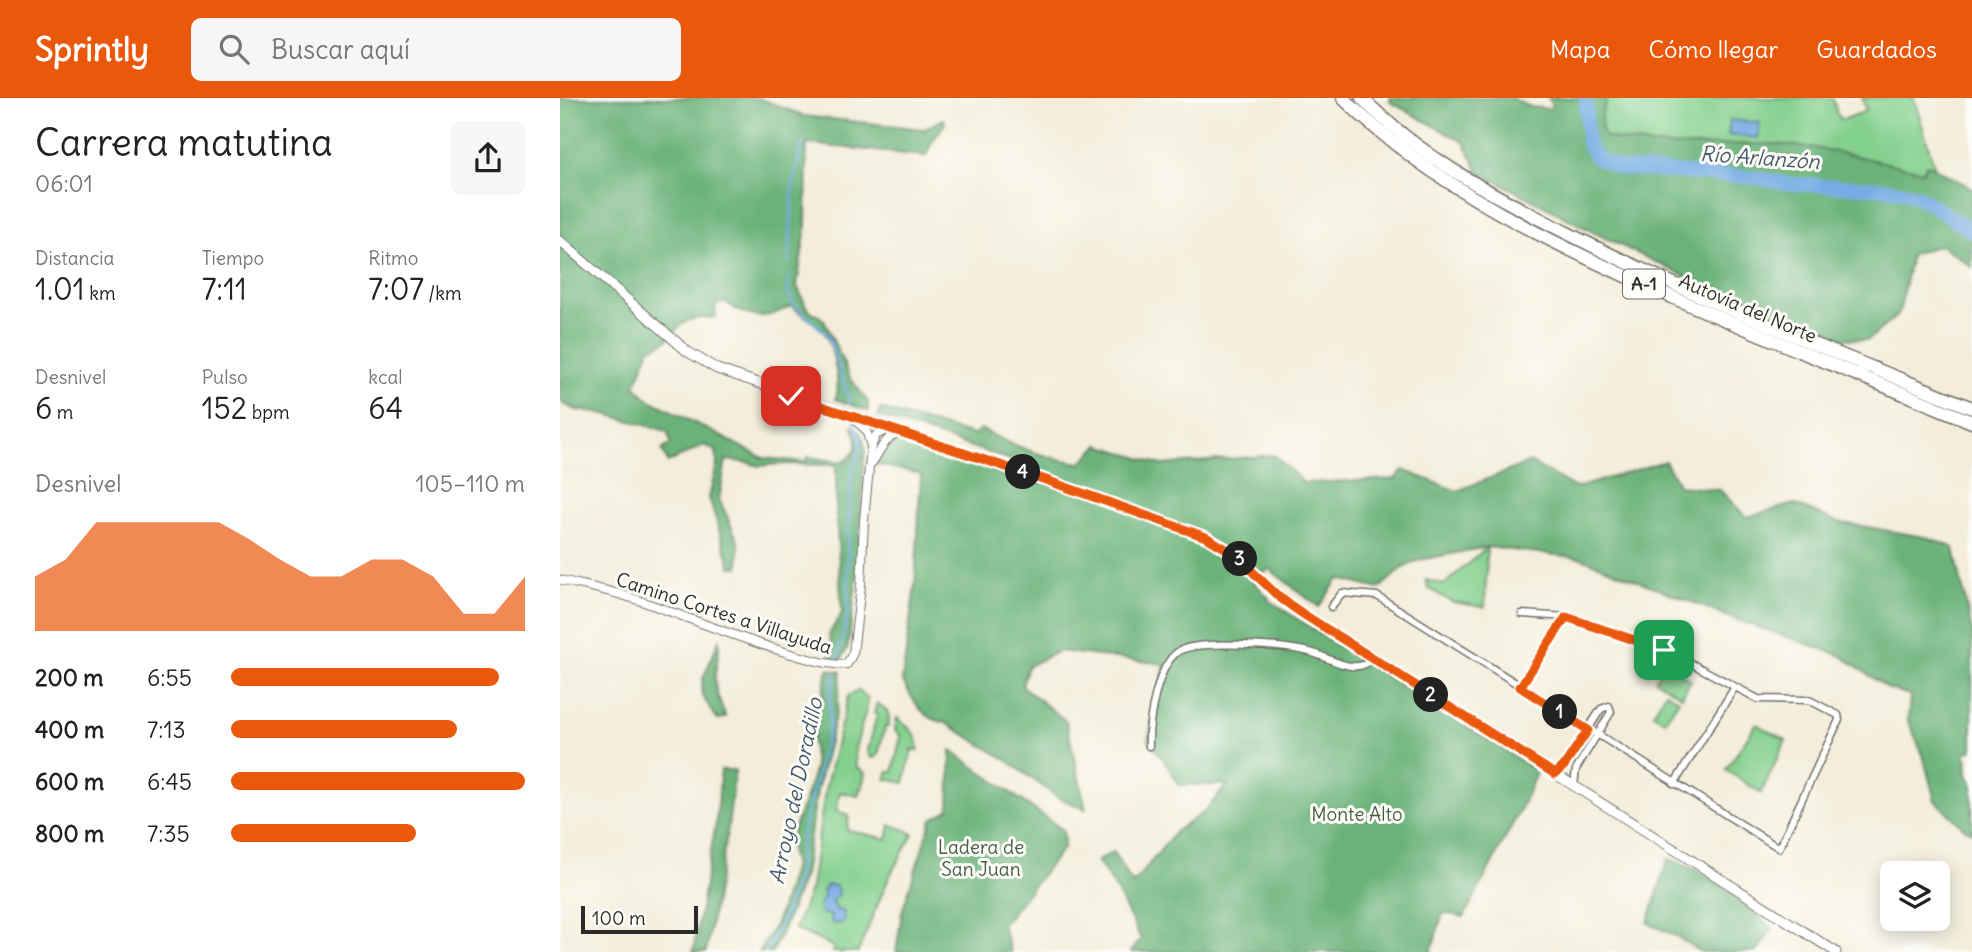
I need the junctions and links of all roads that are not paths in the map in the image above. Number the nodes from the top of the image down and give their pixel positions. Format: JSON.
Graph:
{"nodes":[{"id":1,"x":1343,"y":98,"type":"edge"},
{"id":2,"x":1362,"y":98,"type":"edge"},
{"id":3,"x":560,"y":241,"type":"edge"},
{"id":4,"x":1972,"y":408,"type":"edge"},
{"id":5,"x":850,"y":415,"type":"junction"},
{"id":6,"x":1972,"y":422,"type":"edge"},
{"id":7,"x":886,"y":428,"type":"junction"},
{"id":8,"x":902,"y":432,"type":"junction"},
{"id":9,"x":886,"y":440,"type":"junction"},
{"id":10,"x":871,"y":447,"type":"junction"},
{"id":11,"x":870,"y":466,"type":"junction"},
{"id":12,"x":560,"y":580,"type":"edge"},
{"id":13,"x":1331,"y":607,"type":"dead end"},
{"id":14,"x":1521,"y":614,"type":"dead end"},
{"id":15,"x":1566,"y":617,"type":"junction"},
{"id":16,"x":1372,"y":658,"type":"junction"},
{"id":17,"x":1520,"y":687,"type":"junction"},
{"id":18,"x":1735,"y":687,"type":"junction"},
{"id":19,"x":1588,"y":730,"type":"junction"},
{"id":20,"x":1597,"y":735,"type":"junction"},
{"id":21,"x":1149,"y":746,"type":"dead end"},
{"id":22,"x":1555,"y":774,"type":"junction"},
{"id":23,"x":1674,"y":784,"type":"junction"},
{"id":24,"x":1574,"y":786,"type":"junction"},
{"id":25,"x":1836,"y":952,"type":"edge"}],
"edges":[{"from":1,"to":6,"type":"highway","name":"Autovía del Norte","number":"A-1"},
{"from":2,"to":4,"type":"highway","name":"Autovía del Norte","number":"A-1"},
{"from":3,"to":5,"type":"main road"},
{"from":5,"to":7,"type":"main road"},
{"from":5,"to":10,"type":"street"},
{"from":7,"to":8,"type":"main road"},
{"from":7,"to":9,"type":"street"},
{"from":7,"to":10,"type":"street"},
{"from":8,"to":9,"type":"street"},
{"from":8,"to":16,"type":"main road"},
{"from":9,"to":11,"type":"street","name":"Camino Cortes a Villayuda"},
{"from":10,"to":11,"type":"street","name":"Camino Cortes a Villayuda"},
{"from":11,"to":12,"type":"street","name":"Camino Cortes a Villayuda"},
{"from":13,"to":17,"type":"street"},
{"from":14,"to":15,"type":"street"},
{"from":15,"to":17,"type":"street"},
{"from":15,"to":18,"type":"street"},
{"from":16,"to":21,"type":"street"},
{"from":16,"to":22,"type":"main road"},
{"from":17,"to":19,"type":"street"},
{"from":18,"to":23,"type":"street"},
{"from":18,"to":23,"type":"street"},
{"from":19,"to":20,"type":"street"},
{"from":19,"to":20,"type":"street"},
{"from":19,"to":22,"type":"street"},
{"from":20,"to":23,"type":"street"},
{"from":20,"to":24,"type":"street"},
{"from":22,"to":24,"type":"main road"},
{"from":24,"to":25,"type":"main road"}]}
